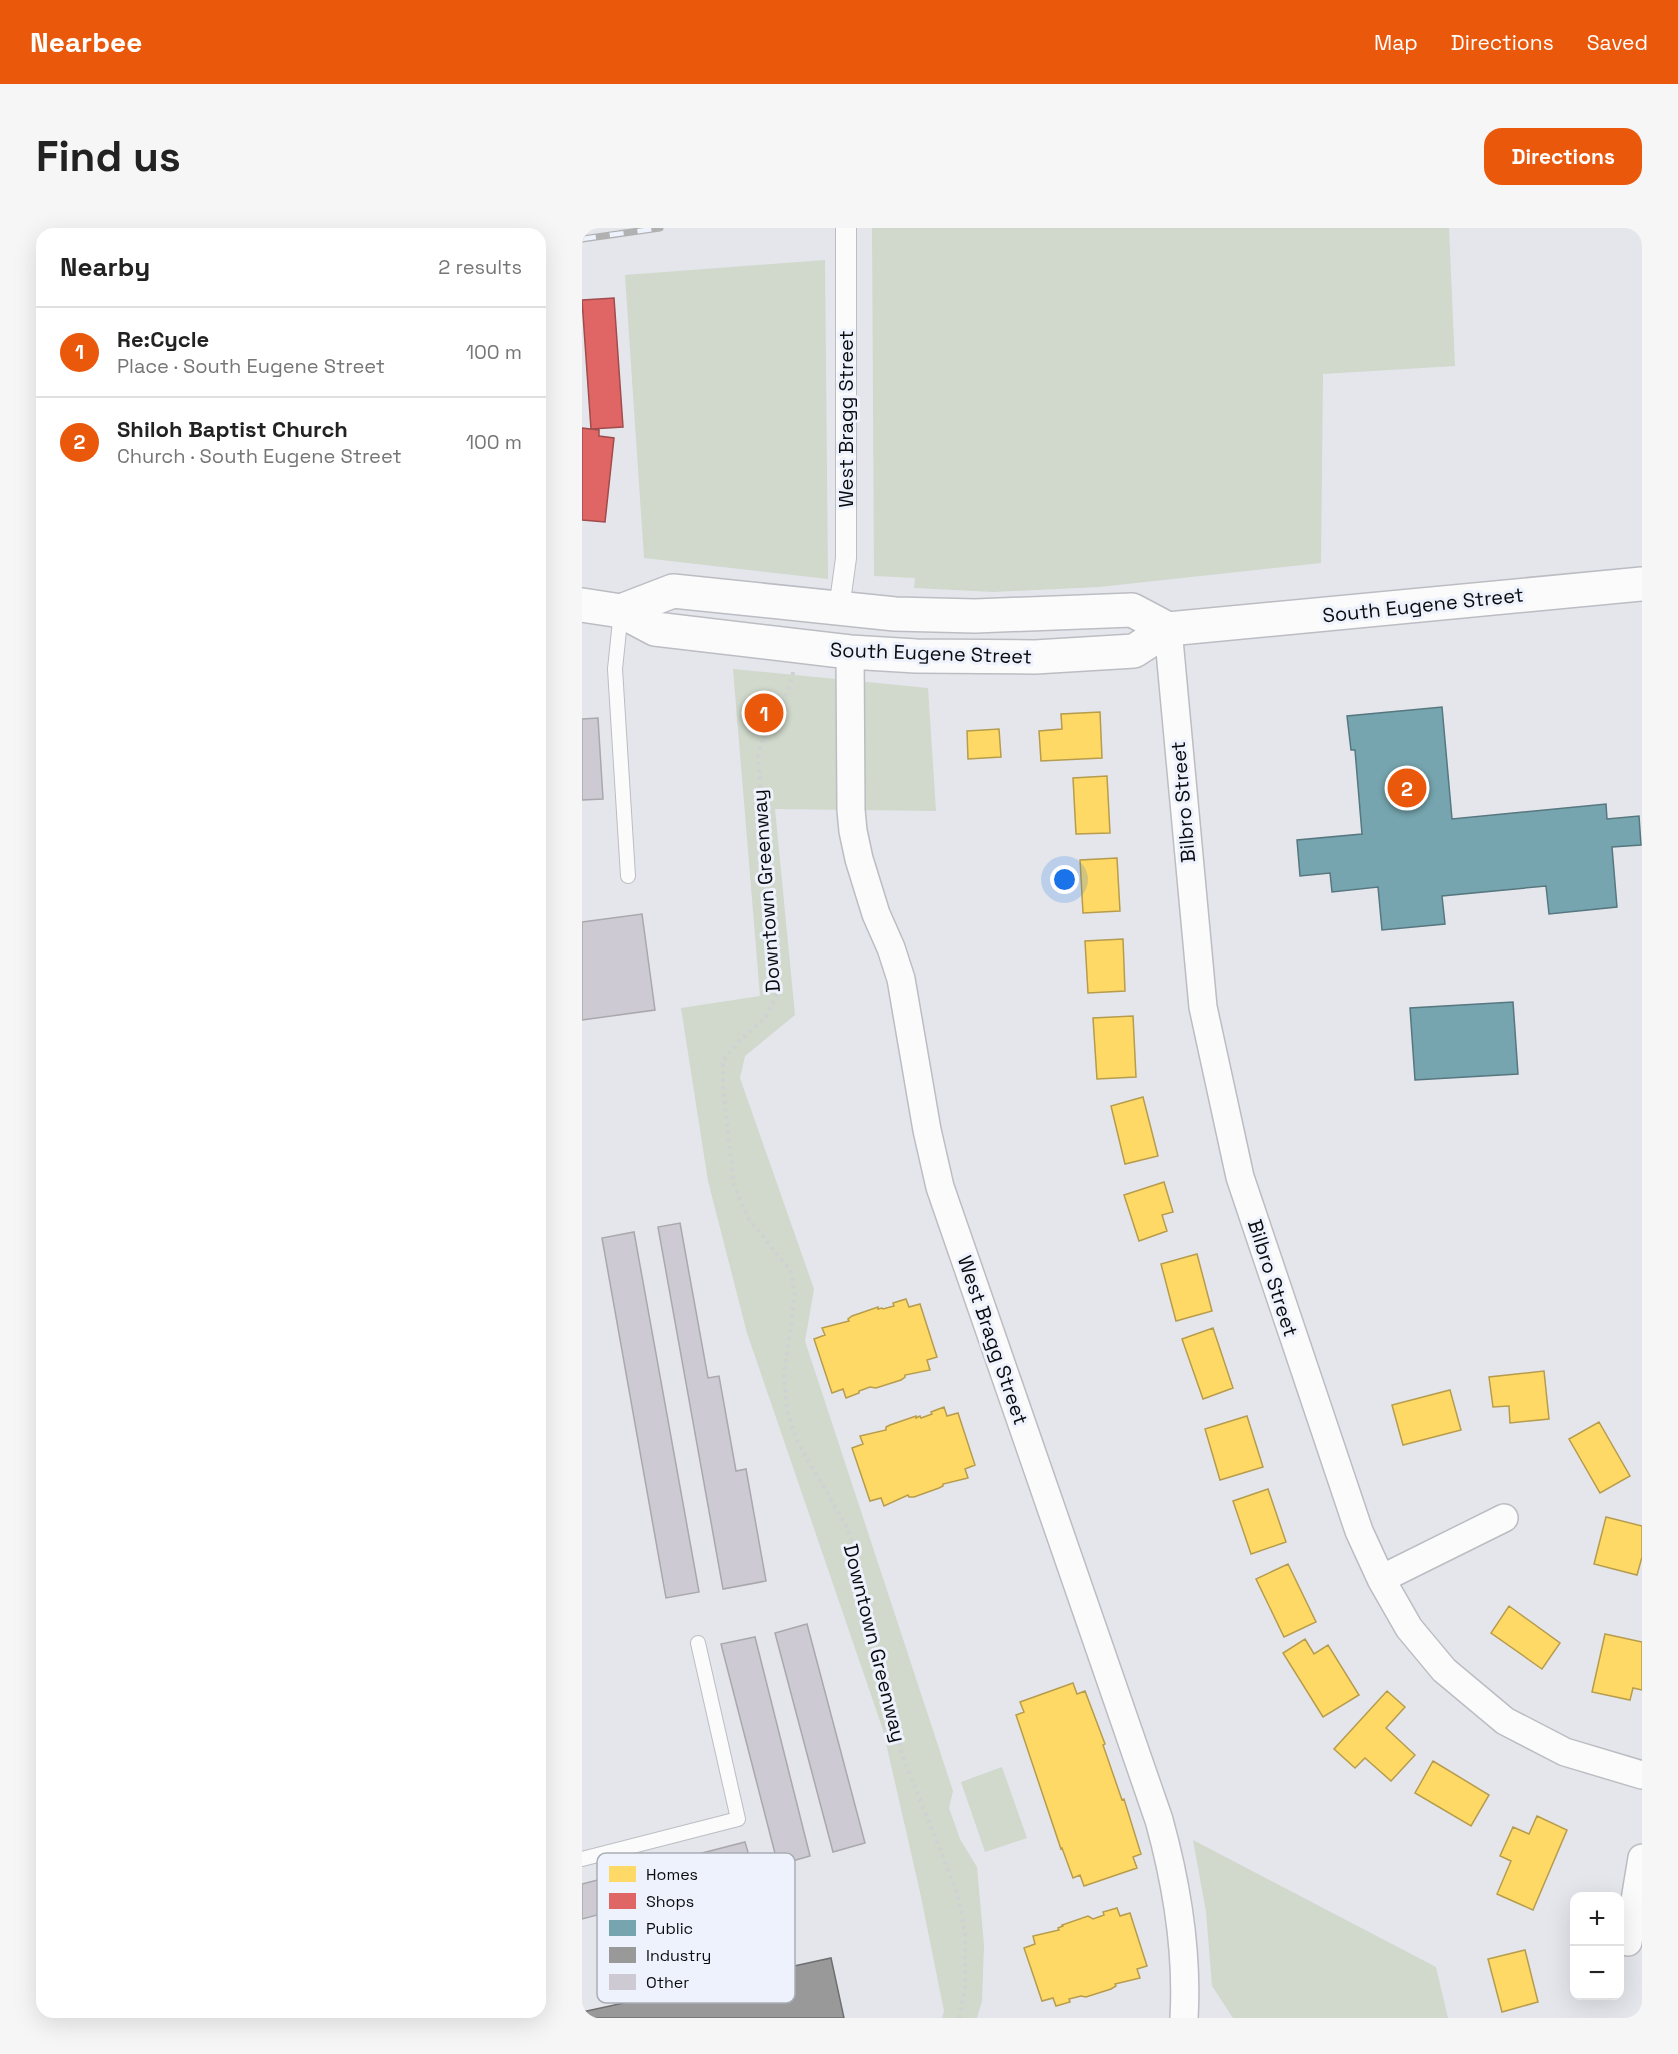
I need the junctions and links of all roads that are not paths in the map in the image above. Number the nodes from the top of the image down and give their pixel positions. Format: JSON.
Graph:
{"nodes":[{"id":1,"x":846,"y":228,"type":"edge"},
{"id":2,"x":1642,"y":584,"type":"edge"},
{"id":3,"x":582,"y":606,"type":"edge"},
{"id":4,"x":839,"y":609,"type":"junction"},
{"id":5,"x":621,"y":611,"type":"junction"},
{"id":6,"x":1168,"y":629,"type":"junction"},
{"id":7,"x":850,"y":652,"type":"junction"},
{"id":8,"x":628,"y":876,"type":"dead end"},
{"id":9,"x":1504,"y":1518,"type":"dead end"},
{"id":10,"x":1381,"y":1579,"type":"junction"},
{"id":11,"x":698,"y":1643,"type":"dead end"},
{"id":12,"x":1642,"y":1775,"type":"edge"},
{"id":13,"x":609,"y":1853,"type":"edge"},
{"id":14,"x":597,"y":1856,"type":"edge"},
{"id":15,"x":1642,"y":1858,"type":"edge"},
{"id":16,"x":582,"y":1860,"type":"edge"},
{"id":17,"x":1628,"y":1942,"type":"dead end"},
{"id":18,"x":1184,"y":2018,"type":"edge"}],
"edges":[{"from":1,"to":4,"type":"street","name":"West Bragg Street"},
{"from":2,"to":6,"type":"main road","name":"South Eugene Street"},
{"from":3,"to":5,"type":"main road","name":"South Eugene Street"},
{"from":4,"to":5,"type":"main road","name":"South Eugene Street"},
{"from":4,"to":6,"type":"main road","name":"South Eugene Street"},
{"from":5,"to":7,"type":"main road","name":"South Eugene Street"},
{"from":5,"to":8,"type":"lane"},
{"from":6,"to":7,"type":"main road","name":"South Eugene Street"},
{"from":6,"to":10,"type":"street","name":"Bilbro Street"},
{"from":7,"to":18,"type":"street","name":"West Bragg Street"},
{"from":9,"to":10,"type":"street"},
{"from":10,"to":12,"type":"street","name":"Bilbro Street"},
{"from":11,"to":13,"type":"lane"},
{"from":14,"to":16,"type":"lane"},
{"from":15,"to":17,"type":"street"}]}
